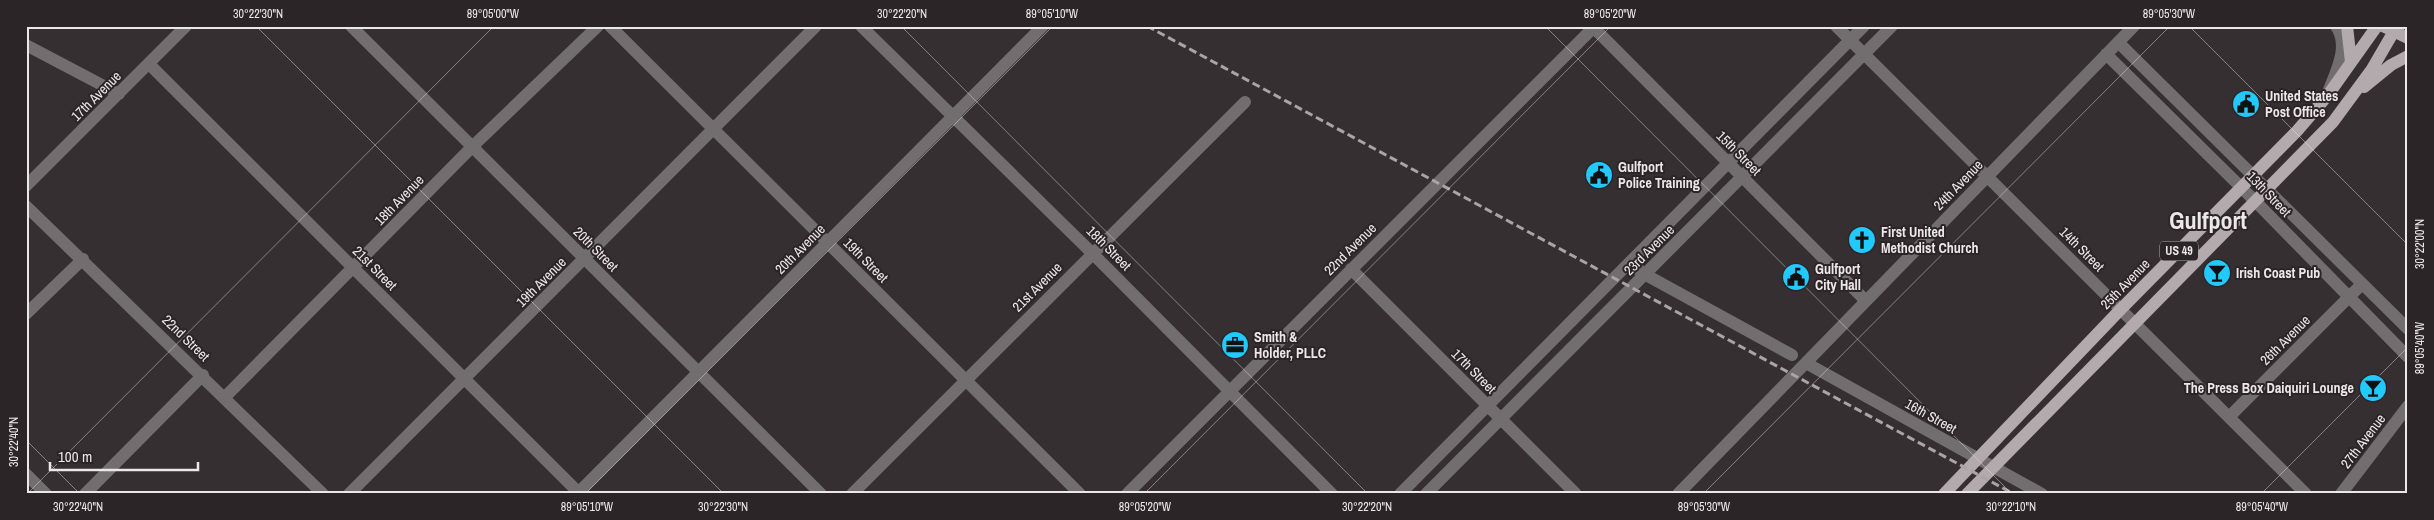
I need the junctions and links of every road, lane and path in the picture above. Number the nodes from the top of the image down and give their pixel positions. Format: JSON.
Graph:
{"nodes":[{"id":1,"x":186,"y":26,"type":"edge"},
{"id":2,"x":351,"y":26,"type":"edge"},
{"id":3,"x":598,"y":26,"type":"edge"},
{"id":4,"x":610,"y":26,"type":"edge"},
{"id":5,"x":816,"y":26,"type":"edge"},
{"id":6,"x":861,"y":26,"type":"edge"},
{"id":7,"x":1043,"y":26,"type":"edge"},
{"id":8,"x":1836,"y":26,"type":"edge"},
{"id":9,"x":1864,"y":26,"type":"edge"},
{"id":10,"x":1892,"y":26,"type":"edge"},
{"id":11,"x":2134,"y":26,"type":"edge"},
{"id":12,"x":2336,"y":26,"type":"edge"},
{"id":13,"x":2347,"y":26,"type":"edge"},
{"id":14,"x":2377,"y":26,"type":"edge"},
{"id":15,"x":1593,"y":27,"type":"edge"},
{"id":16,"x":2392,"y":28,"type":"edge"},
{"id":17,"x":2408,"y":38,"type":"edge"},
{"id":18,"x":1850,"y":41,"type":"junction"},
{"id":19,"x":2118,"y":42,"type":"junction"},
{"id":20,"x":26,"y":44,"type":"edge"},
{"id":21,"x":2106,"y":54,"type":"junction"},
{"id":22,"x":1864,"y":55,"type":"junction"},
{"id":23,"x":2408,"y":56,"type":"edge"},
{"id":24,"x":2352,"y":62,"type":"junction"},
{"id":25,"x":149,"y":64,"type":"junction"},
{"id":26,"x":1811,"y":81,"type":"junction"},
{"id":27,"x":119,"y":94,"type":"junction"},
{"id":28,"x":2328,"y":95,"type":"junction"},
{"id":29,"x":2351,"y":98,"type":"junction"},
{"id":30,"x":1819,"y":101,"type":"junction"},
{"id":31,"x":1245,"y":102,"type":"dead end"},
{"id":32,"x":954,"y":116,"type":"junction"},
{"id":33,"x":714,"y":129,"type":"junction"},
{"id":34,"x":472,"y":147,"type":"junction"},
{"id":35,"x":1729,"y":164,"type":"junction"},
{"id":36,"x":1987,"y":176,"type":"junction"},
{"id":37,"x":2252,"y":176,"type":"junction"},
{"id":38,"x":1743,"y":178,"type":"junction"},
{"id":39,"x":26,"y":186,"type":"edge"},
{"id":40,"x":2241,"y":187,"type":"junction"},
{"id":41,"x":2266,"y":190,"type":"junction"},
{"id":42,"x":2255,"y":201,"type":"junction"},
{"id":43,"x":26,"y":206,"type":"edge"},
{"id":44,"x":828,"y":243,"type":"junction"},
{"id":45,"x":1092,"y":252,"type":"junction"},
{"id":46,"x":82,"y":259,"type":"junction"},
{"id":47,"x":585,"y":259,"type":"junction"},
{"id":48,"x":1630,"y":264,"type":"junction"},
{"id":49,"x":353,"y":268,"type":"junction"},
{"id":50,"x":1351,"y":269,"type":"junction"},
{"id":51,"x":1646,"y":275,"type":"junction"},
{"id":52,"x":2362,"y":284,"type":"junction"},
{"id":53,"x":2348,"y":297,"type":"junction"},
{"id":54,"x":1866,"y":301,"type":"junction"},
{"id":55,"x":2121,"y":309,"type":"junction"},
{"id":56,"x":26,"y":314,"type":"edge"},
{"id":57,"x":2134,"y":323,"type":"junction"},
{"id":58,"x":2408,"y":329,"type":"edge"},
{"id":59,"x":1792,"y":355,"type":"dead end"},
{"id":60,"x":2408,"y":357,"type":"edge"},
{"id":61,"x":1806,"y":364,"type":"junction"},
{"id":62,"x":698,"y":372,"type":"junction"},
{"id":63,"x":203,"y":375,"type":"junction"},
{"id":64,"x":465,"y":379,"type":"junction"},
{"id":65,"x":966,"y":380,"type":"junction"},
{"id":66,"x":1230,"y":391,"type":"junction"},
{"id":67,"x":225,"y":397,"type":"junction"},
{"id":68,"x":1488,"y":406,"type":"junction"},
{"id":69,"x":2408,"y":406,"type":"edge"},
{"id":70,"x":2230,"y":417,"type":"junction"},
{"id":71,"x":1501,"y":419,"type":"junction"},
{"id":72,"x":1977,"y":459,"type":"junction"},
{"id":73,"x":1993,"y":468,"type":"junction"},
{"id":74,"x":26,"y":474,"type":"edge"},
{"id":75,"x":578,"y":493,"type":"edge"},
{"id":76,"x":46,"y":494,"type":"edge"},
{"id":77,"x":85,"y":494,"type":"edge"},
{"id":78,"x":323,"y":494,"type":"edge"},
{"id":79,"x":349,"y":494,"type":"edge"},
{"id":80,"x":821,"y":494,"type":"edge"},
{"id":81,"x":852,"y":494,"type":"edge"},
{"id":82,"x":1080,"y":494,"type":"edge"},
{"id":83,"x":1127,"y":494,"type":"edge"},
{"id":84,"x":1332,"y":494,"type":"edge"},
{"id":85,"x":1400,"y":494,"type":"edge"},
{"id":86,"x":1426,"y":494,"type":"edge"},
{"id":87,"x":1576,"y":494,"type":"edge"},
{"id":88,"x":1678,"y":494,"type":"edge"},
{"id":89,"x":1944,"y":494,"type":"edge"},
{"id":90,"x":1967,"y":494,"type":"edge"},
{"id":91,"x":2042,"y":494,"type":"edge"},
{"id":92,"x":2306,"y":494,"type":"edge"},
{"id":93,"x":2341,"y":494,"type":"edge"}],
"edges":[{"from":1,"to":25,"type":"street","name":"17th Avenue"},
{"from":2,"to":34,"type":"street","name":"20th Street"},
{"from":3,"to":34,"type":"street","name":"18th Avenue"},
{"from":4,"to":33,"type":"street","name":"19th Street"},
{"from":5,"to":33,"type":"street","name":"19th Avenue"},
{"from":6,"to":32,"type":"street","name":"18th Street"},
{"from":7,"to":32,"type":"street","name":"20th Avenue"},
{"from":8,"to":18,"type":"street","name":"14th Street"},
{"from":9,"to":18,"type":"street","name":"23rd Avenue"},
{"from":10,"to":22,"type":"street","name":"23rd Avenue"},
{"from":11,"to":19,"type":"street","name":"24th Avenue"},
{"from":12,"to":28,"type":"street"},
{"from":13,"to":24,"type":"main road"},
{"from":14,"to":24,"type":"main road","number":"US 49"},
{"from":15,"to":35,"type":"street","name":"15th Street"},
{"from":15,"to":50,"type":"street","name":"22nd Avenue"},
{"from":16,"to":17,"type":"main road"},
{"from":16,"to":29,"type":"main road","number":"US 49"},
{"from":18,"to":22,"type":"street","name":"14th Street"},
{"from":18,"to":26,"type":"street","name":"23rd Avenue"},
{"from":19,"to":21,"type":"street","name":"24th Avenue"},
{"from":19,"to":37,"type":"street","name":"13th Street"},
{"from":20,"to":27,"type":"street"},
{"from":21,"to":36,"type":"street","name":"24th Avenue"},
{"from":21,"to":40,"type":"street","name":"13th Street"},
{"from":22,"to":30,"type":"street","name":"23rd Avenue"},
{"from":22,"to":36,"type":"street","name":"14th Street"},
{"from":23,"to":29,"type":"main road"},
{"from":24,"to":28,"type":"main road","number":"US 49"},
{"from":25,"to":27,"type":"street","name":"17th Avenue"},
{"from":25,"to":49,"type":"street","name":"21st Street"},
{"from":26,"to":30,"type":"street"},
{"from":26,"to":35,"type":"street","name":"23rd Avenue"},
{"from":27,"to":39,"type":"street","name":"17th Avenue"},
{"from":28,"to":37,"type":"main road","name":"25th Avenue","number":"US 49"},
{"from":29,"to":41,"type":"main road","number":"US 49"},
{"from":30,"to":38,"type":"street","name":"23rd Avenue"},
{"from":31,"to":45,"type":"street","name":"21st Avenue"},
{"from":32,"to":44,"type":"street","name":"20th Avenue"},
{"from":32,"to":45,"type":"street","name":"18th Street"},
{"from":33,"to":44,"type":"street","name":"19th Street"},
{"from":33,"to":47,"type":"street","name":"19th Avenue"},
{"from":34,"to":47,"type":"street","name":"20th Street"},
{"from":34,"to":49,"type":"street","name":"18th Avenue"},
{"from":35,"to":38,"type":"street","name":"15th Street"},
{"from":35,"to":48,"type":"street","name":"23rd Avenue"},
{"from":36,"to":54,"type":"street","name":"24th Avenue"},
{"from":36,"to":55,"type":"street","name":"14th Street"},
{"from":37,"to":40,"type":"main road","name":"25th Avenue","number":"US 49"},
{"from":37,"to":41,"type":"street","name":"13th Street"},
{"from":38,"to":51,"type":"street","name":"23rd Avenue"},
{"from":38,"to":54,"type":"street","name":"15th Street"},
{"from":40,"to":42,"type":"street","name":"13th Street"},
{"from":40,"to":55,"type":"main road","name":"25th Avenue","number":"US 49"},
{"from":41,"to":42,"type":"main road","number":"US 49"},
{"from":41,"to":52,"type":"street","name":"13th Street"},
{"from":42,"to":53,"type":"street","name":"13th Street"},
{"from":42,"to":57,"type":"main road","number":"US 49"},
{"from":43,"to":46,"type":"street","name":"22nd Street"},
{"from":44,"to":62,"type":"street","name":"20th Avenue"},
{"from":44,"to":65,"type":"street","name":"19th Street"},
{"from":45,"to":65,"type":"street","name":"21st Avenue"},
{"from":45,"to":66,"type":"street","name":"18th Street"},
{"from":46,"to":56,"type":"street"},
{"from":46,"to":63,"type":"street","name":"22nd Street"},
{"from":47,"to":62,"type":"street","name":"20th Street"},
{"from":47,"to":64,"type":"street","name":"19th Avenue"},
{"from":48,"to":51,"type":"street"},
{"from":48,"to":68,"type":"street","name":"23rd Avenue"},
{"from":49,"to":64,"type":"street","name":"21st Street"},
{"from":49,"to":67,"type":"street","name":"18th Avenue"},
{"from":50,"to":66,"type":"street","name":"22nd Avenue"},
{"from":50,"to":68,"type":"street","name":"17th Street"},
{"from":51,"to":59,"type":"street"},
{"from":51,"to":71,"type":"street","name":"23rd Avenue"},
{"from":52,"to":53,"type":"street","name":"26th Avenue"},
{"from":52,"to":58,"type":"street","name":"13th Street"},
{"from":53,"to":60,"type":"street","name":"13th Street"},
{"from":53,"to":70,"type":"street","name":"26th Avenue"},
{"from":54,"to":61,"type":"street","name":"24th Avenue"},
{"from":55,"to":57,"type":"street","name":"14th Street"},
{"from":55,"to":72,"type":"main road","name":"25th Avenue","number":"US 49"},
{"from":57,"to":70,"type":"street","name":"14th Street"},
{"from":57,"to":73,"type":"main road","number":"US 49"},
{"from":61,"to":72,"type":"street","name":"16th Street"},
{"from":61,"to":88,"type":"street","name":"24th Avenue"},
{"from":62,"to":75,"type":"street","name":"20th Avenue"},
{"from":62,"to":80,"type":"street","name":"20th Street"},
{"from":63,"to":67,"type":"street","name":"22nd Street"},
{"from":63,"to":77,"type":"street"},
{"from":64,"to":75,"type":"street","name":"21st Street"},
{"from":64,"to":79,"type":"street","name":"19th Avenue"},
{"from":65,"to":81,"type":"street","name":"21st Avenue"},
{"from":65,"to":82,"type":"street","name":"19th Street"},
{"from":66,"to":83,"type":"street","name":"22nd Avenue"},
{"from":66,"to":84,"type":"street","name":"18th Street"},
{"from":67,"to":78,"type":"street","name":"22nd Street"},
{"from":68,"to":71,"type":"street","name":"17th Street"},
{"from":68,"to":85,"type":"street","name":"23rd Avenue"},
{"from":69,"to":93,"type":"street","name":"27th Avenue"},
{"from":70,"to":92,"type":"street","name":"14th Street"},
{"from":71,"to":86,"type":"street","name":"23rd Avenue"},
{"from":71,"to":87,"type":"street","name":"17th Street"},
{"from":72,"to":73,"type":"street","name":"16th Street"},
{"from":72,"to":89,"type":"main road","name":"25th Avenue","number":"US 49"},
{"from":73,"to":90,"type":"main road","number":"US 49"},
{"from":73,"to":91,"type":"street","name":"16th Street"},
{"from":74,"to":76,"type":"street"}]}
